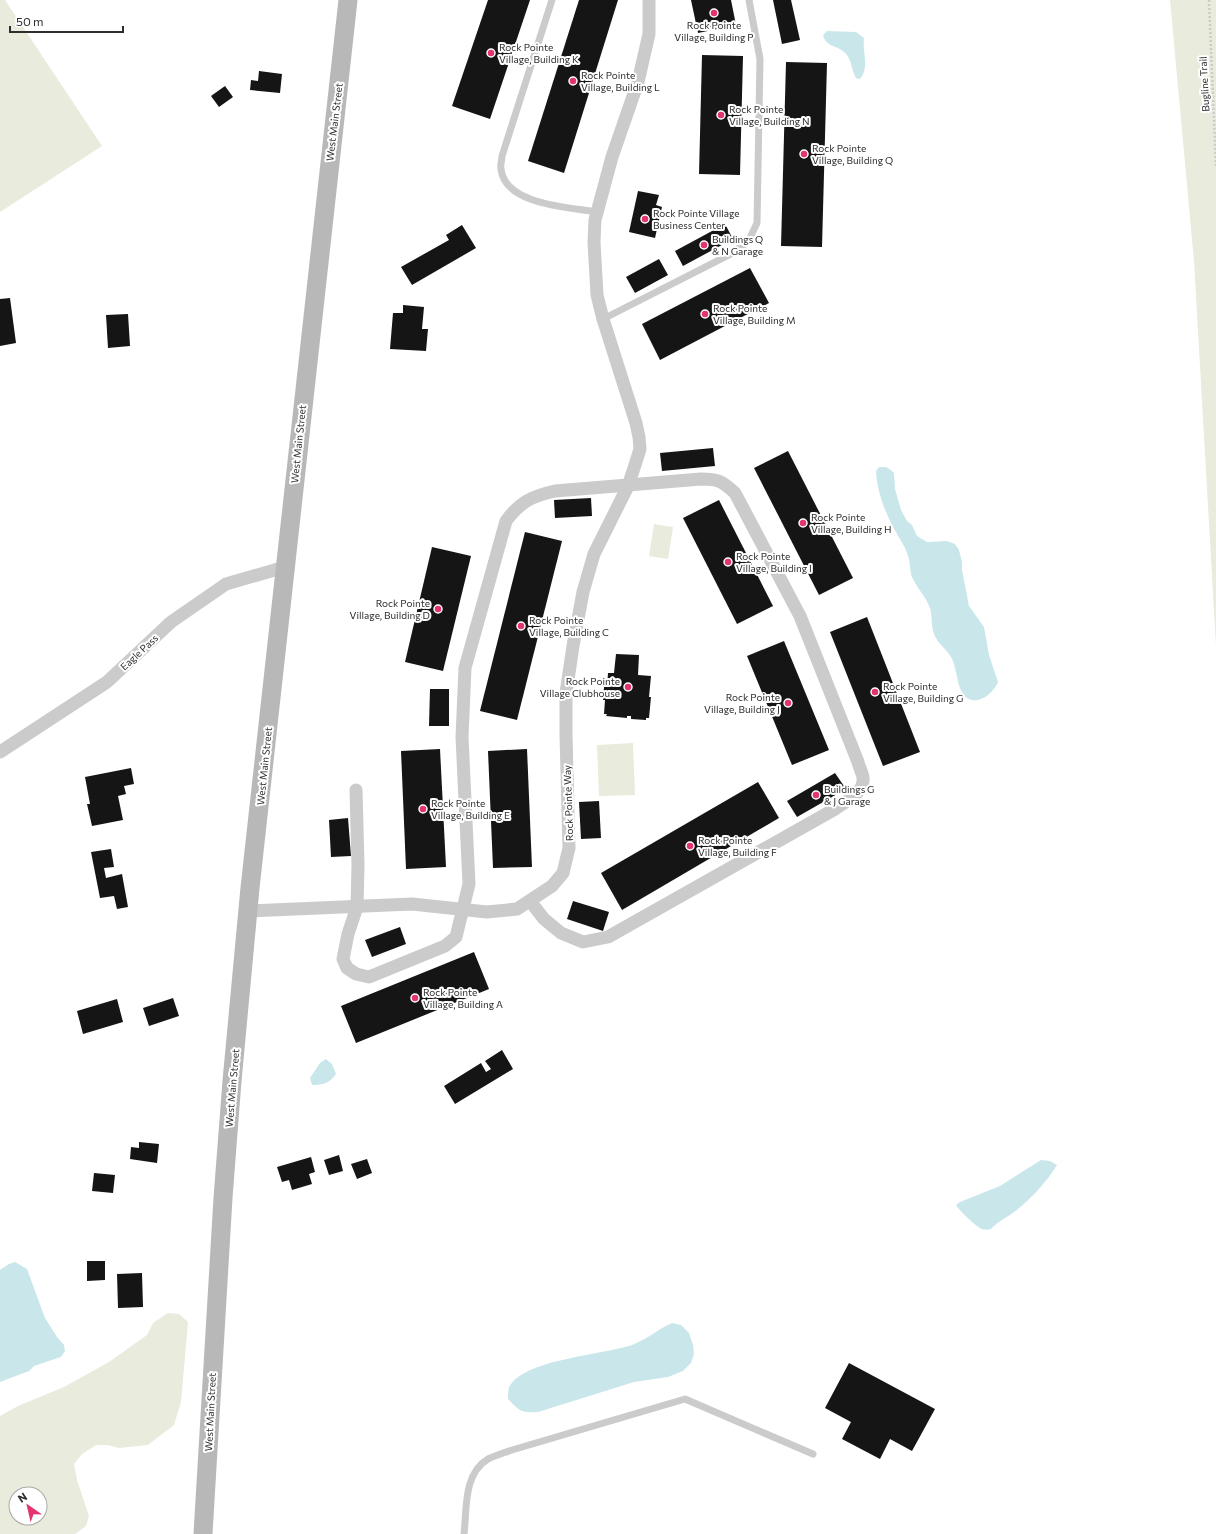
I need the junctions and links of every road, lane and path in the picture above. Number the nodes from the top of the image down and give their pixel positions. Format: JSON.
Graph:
{"nodes":[{"id":1,"x":348,"y":0,"type":"edge"},
{"id":2,"x":552,"y":0,"type":"edge"},
{"id":3,"x":649,"y":0,"type":"edge"},
{"id":4,"x":749,"y":0,"type":"edge"},
{"id":5,"x":1209,"y":0,"type":"edge"},
{"id":6,"x":1216,"y":167,"type":"edge"},
{"id":7,"x":597,"y":212,"type":"junction"},
{"id":8,"x":603,"y":319,"type":"junction"},
{"id":9,"x":628,"y":486,"type":"junction"},
{"id":10,"x":285,"y":567,"type":"junction"},
{"id":11,"x":0,"y":752,"type":"edge"},
{"id":12,"x":356,"y":790,"type":"dead end"},
{"id":13,"x":530,"y":901,"type":"junction"},
{"id":14,"x":357,"y":907,"type":"junction"},
{"id":15,"x":463,"y":909,"type":"junction"},
{"id":16,"x":248,"y":911,"type":"junction"},
{"id":17,"x":813,"y":1454,"type":"dead end"},
{"id":18,"x":203,"y":1534,"type":"edge"},
{"id":19,"x":464,"y":1534,"type":"edge"}],
"edges":[{"from":1,"to":10,"type":"main road","name":"West Main Street"},
{"from":2,"to":7,"type":"lane"},
{"from":3,"to":7,"type":"street","name":"Rock Pointe Way"},
{"from":4,"to":8,"type":"lane"},
{"from":5,"to":6,"type":"path","name":"Bugline Trail"},
{"from":7,"to":8,"type":"street","name":"Rock Pointe Way"},
{"from":8,"to":9,"type":"street","name":"Rock Pointe Way"},
{"from":9,"to":13,"type":"street","name":"Rock Pointe Way"},
{"from":9,"to":13,"type":"street"},
{"from":9,"to":15,"type":"street"},
{"from":10,"to":11,"type":"street","name":"Eagle Pass"},
{"from":10,"to":16,"type":"main road","name":"West Main Street"},
{"from":12,"to":14,"type":"street"},
{"from":13,"to":15,"type":"street","name":"Rock Pointe Way"},
{"from":14,"to":15,"type":"street","name":"Rock Pointe Way"},
{"from":14,"to":15,"type":"street"},
{"from":14,"to":16,"type":"street","name":"Rock Pointe Way"},
{"from":16,"to":18,"type":"main road","name":"West Main Street"},
{"from":17,"to":19,"type":"lane"}]}
